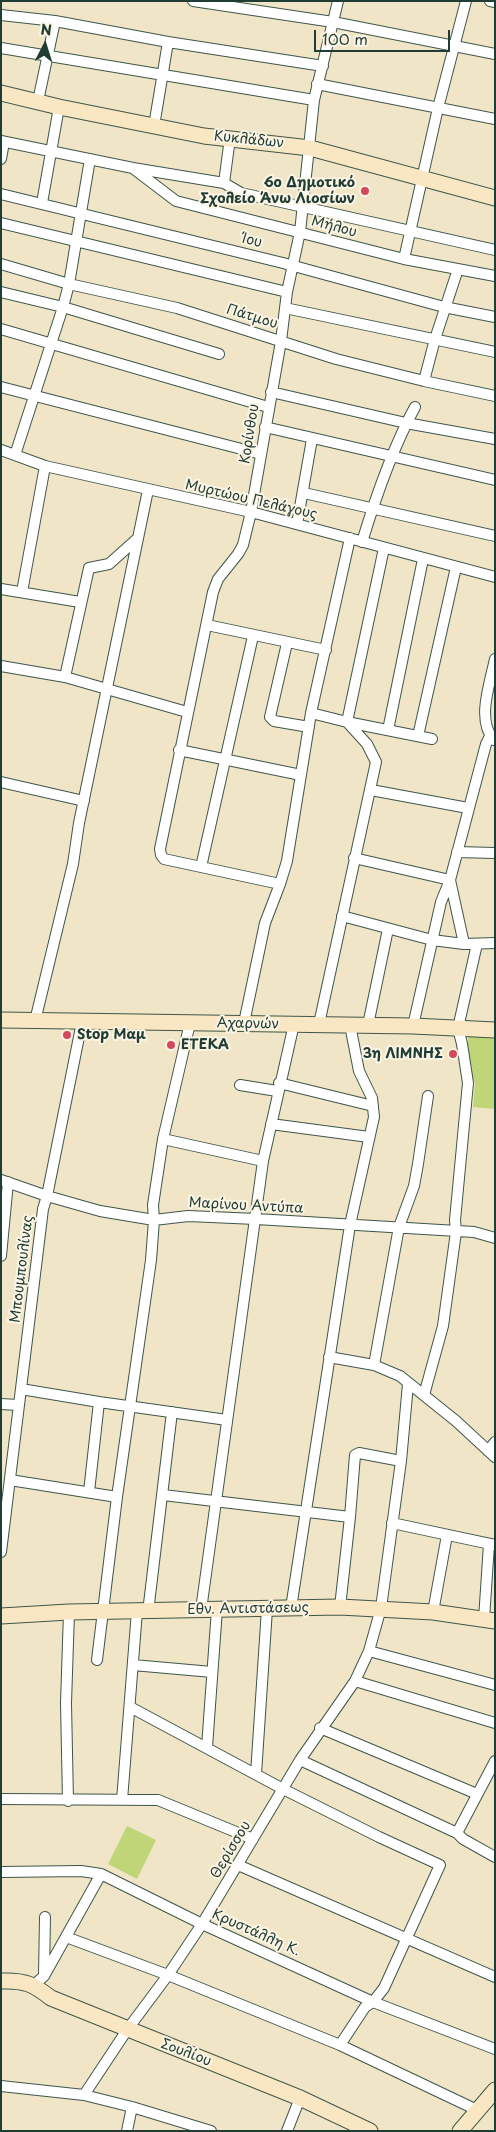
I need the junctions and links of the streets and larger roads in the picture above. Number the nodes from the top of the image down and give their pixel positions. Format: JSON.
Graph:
{"nodes":[{"id":1,"x":338,"y":1,"type":"edge"},
{"id":2,"x":466,"y":1,"type":"edge"},
{"id":3,"x":490,"y":1,"type":"edge"},
{"id":4,"x":196,"y":2,"type":"edge"},
{"id":5,"x":495,"y":2,"type":"edge"},
{"id":6,"x":1,"y":14,"type":"edge"},
{"id":7,"x":55,"y":21,"type":"junction"},
{"id":8,"x":333,"y":22,"type":"junction"},
{"id":9,"x":168,"y":42,"type":"junction"},
{"id":10,"x":454,"y":46,"type":"junction"},
{"id":11,"x":1,"y":48,"type":"edge"},
{"id":12,"x":495,"y":54,"type":"edge"},
{"id":13,"x":48,"y":55,"type":"junction"},
{"id":14,"x":322,"y":66,"type":"junction"},
{"id":15,"x":162,"y":75,"type":"junction"},
{"id":16,"x":318,"y":84,"type":"junction"},
{"id":17,"x":1,"y":92,"type":"edge"},
{"id":18,"x":314,"y":100,"type":"junction"},
{"id":19,"x":38,"y":101,"type":"junction"},
{"id":20,"x":59,"y":107,"type":"junction"},
{"id":21,"x":438,"y":108,"type":"junction"},
{"id":22,"x":495,"y":119,"type":"edge"},
{"id":23,"x":154,"y":126,"type":"junction"},
{"id":24,"x":230,"y":138,"type":"junction"},
{"id":25,"x":3,"y":142,"type":"edge"},
{"id":26,"x":310,"y":148,"type":"junction"},
{"id":27,"x":50,"y":152,"type":"junction"},
{"id":28,"x":1,"y":159,"type":"edge"},
{"id":29,"x":90,"y":159,"type":"junction"},
{"id":30,"x":133,"y":168,"type":"junction"},
{"id":31,"x":423,"y":179,"type":"junction"},
{"id":32,"x":224,"y":183,"type":"junction"},
{"id":33,"x":1,"y":194,"type":"edge"},
{"id":34,"x":495,"y":198,"type":"edge"},
{"id":35,"x":42,"y":203,"type":"junction"},
{"id":36,"x":303,"y":208,"type":"junction"},
{"id":37,"x":80,"y":212,"type":"junction"},
{"id":38,"x":1,"y":223,"type":"edge"},
{"id":39,"x":411,"y":231,"type":"junction"},
{"id":40,"x":300,"y":232,"type":"junction"},
{"id":41,"x":76,"y":240,"type":"junction"},
{"id":42,"x":495,"y":250,"type":"edge"},
{"id":43,"x":404,"y":259,"type":"junction"},
{"id":44,"x":1,"y":264,"type":"edge"},
{"id":45,"x":293,"y":267,"type":"junction"},
{"id":46,"x":458,"y":269,"type":"junction"},
{"id":47,"x":495,"y":276,"type":"edge"},
{"id":48,"x":69,"y":284,"type":"junction"},
{"id":49,"x":1,"y":292,"type":"edge"},
{"id":50,"x":287,"y":292,"type":"junction"},
{"id":51,"x":63,"y":307,"type":"junction"},
{"id":52,"x":444,"y":307,"type":"junction"},
{"id":53,"x":285,"y":308,"type":"junction"},
{"id":54,"x":495,"y":317,"type":"edge"},
{"id":55,"x":1,"y":329,"type":"edge"},
{"id":56,"x":434,"y":339,"type":"junction"},
{"id":57,"x":281,"y":341,"type":"junction"},
{"id":58,"x":51,"y":343,"type":"junction"},
{"id":59,"x":495,"y":352,"type":"edge"},
{"id":60,"x":219,"y":354,"type":"dead end"},
{"id":61,"x":424,"y":381,"type":"junction"},
{"id":62,"x":1,"y":387,"type":"edge"},
{"id":63,"x":271,"y":392,"type":"junction"},
{"id":64,"x":495,"y":396,"type":"edge"},
{"id":65,"x":34,"y":397,"type":"junction"},
{"id":66,"x":268,"y":407,"type":"junction"},
{"id":67,"x":415,"y":407,"type":"dead end"},
{"id":68,"x":406,"y":423,"type":"junction"},
{"id":69,"x":265,"y":427,"type":"junction"},
{"id":70,"x":312,"y":439,"type":"junction"},
{"id":71,"x":495,"y":439,"type":"edge"},
{"id":72,"x":1,"y":450,"type":"edge"},
{"id":73,"x":260,"y":454,"type":"junction"},
{"id":74,"x":15,"y":455,"type":"junction"},
{"id":75,"x":393,"y":457,"type":"junction"},
{"id":76,"x":45,"y":466,"type":"junction"},
{"id":77,"x":495,"y":480,"type":"edge"},
{"id":78,"x":148,"y":490,"type":"junction"},
{"id":79,"x":304,"y":493,"type":"junction"},
{"id":80,"x":373,"y":508,"type":"junction"},
{"id":81,"x":251,"y":512,"type":"junction"},
{"id":82,"x":297,"y":524,"type":"junction"},
{"id":83,"x":495,"y":536,"type":"edge"},
{"id":84,"x":138,"y":538,"type":"junction"},
{"id":85,"x":350,"y":538,"type":"junction"},
{"id":86,"x":362,"y":542,"type":"junction"},
{"id":87,"x":384,"y":548,"type":"junction"},
{"id":88,"x":423,"y":559,"type":"junction"},
{"id":89,"x":456,"y":567,"type":"junction"},
{"id":90,"x":495,"y":577,"type":"edge"},
{"id":91,"x":1,"y":589,"type":"edge"},
{"id":92,"x":22,"y":592,"type":"junction"},
{"id":93,"x":80,"y":602,"type":"junction"},
{"id":94,"x":207,"y":626,"type":"junction"},
{"id":95,"x":253,"y":636,"type":"junction"},
{"id":96,"x":287,"y":642,"type":"junction"},
{"id":97,"x":326,"y":650,"type":"junction"},
{"id":98,"x":495,"y":659,"type":"edge"},
{"id":99,"x":1,"y":666,"type":"edge"},
{"id":100,"x":65,"y":677,"type":"junction"},
{"id":101,"x":106,"y":688,"type":"junction"},
{"id":102,"x":187,"y":712,"type":"junction"},
{"id":103,"x":312,"y":712,"type":"junction"},
{"id":104,"x":347,"y":722,"type":"junction"},
{"id":105,"x":309,"y":727,"type":"junction"},
{"id":106,"x":388,"y":730,"type":"junction"},
{"id":107,"x":418,"y":736,"type":"junction"},
{"id":108,"x":493,"y":737,"type":"edge"},
{"id":109,"x":432,"y":739,"type":"dead end"},
{"id":110,"x":179,"y":750,"type":"junction"},
{"id":111,"x":226,"y":758,"type":"junction"},
{"id":112,"x":301,"y":775,"type":"junction"},
{"id":113,"x":1,"y":782,"type":"edge"},
{"id":114,"x":371,"y":790,"type":"junction"},
{"id":115,"x":84,"y":801,"type":"junction"},
{"id":116,"x":468,"y":808,"type":"junction"},
{"id":117,"x":457,"y":852,"type":"junction"},
{"id":118,"x":495,"y":853,"type":"edge"},
{"id":119,"x":354,"y":858,"type":"junction"},
{"id":120,"x":201,"y":867,"type":"junction"},
{"id":121,"x":450,"y":880,"type":"junction"},
{"id":122,"x":280,"y":884,"type":"junction"},
{"id":123,"x":342,"y":916,"type":"junction"},
{"id":124,"x":388,"y":928,"type":"junction"},
{"id":125,"x":432,"y":940,"type":"junction"},
{"id":126,"x":495,"y":943,"type":"edge"},
{"id":127,"x":464,"y":944,"type":"junction"},
{"id":128,"x":477,"y":944,"type":"junction"},
{"id":129,"x":1,"y":1020,"type":"edge"},
{"id":130,"x":35,"y":1021,"type":"junction"},
{"id":131,"x":82,"y":1022,"type":"junction"},
{"id":132,"x":190,"y":1023,"type":"junction"},
{"id":133,"x":244,"y":1024,"type":"junction"},
{"id":134,"x":294,"y":1024,"type":"junction"},
{"id":135,"x":319,"y":1024,"type":"junction"},
{"id":136,"x":350,"y":1025,"type":"junction"},
{"id":137,"x":368,"y":1025,"type":"junction"},
{"id":138,"x":413,"y":1026,"type":"junction"},
{"id":139,"x":458,"y":1028,"type":"junction"},
{"id":140,"x":495,"y":1030,"type":"edge"},
{"id":141,"x":240,"y":1085,"type":"dead end"},
{"id":142,"x":278,"y":1087,"type":"junction"},
{"id":143,"x":428,"y":1096,"type":"dead end"},
{"id":144,"x":373,"y":1106,"type":"junction"},
{"id":145,"x":271,"y":1124,"type":"junction"},
{"id":146,"x":369,"y":1137,"type":"junction"},
{"id":147,"x":163,"y":1139,"type":"junction"},
{"id":148,"x":263,"y":1161,"type":"junction"},
{"id":149,"x":5,"y":1181,"type":"edge"},
{"id":150,"x":47,"y":1196,"type":"junction"},
{"id":151,"x":256,"y":1218,"type":"junction"},
{"id":152,"x":154,"y":1220,"type":"junction"},
{"id":153,"x":350,"y":1225,"type":"junction"},
{"id":154,"x":399,"y":1227,"type":"junction"},
{"id":155,"x":456,"y":1232,"type":"junction"},
{"id":156,"x":495,"y":1238,"type":"edge"},
{"id":157,"x":1,"y":1256,"type":"edge"},
{"id":158,"x":329,"y":1357,"type":"junction"},
{"id":159,"x":374,"y":1365,"type":"junction"},
{"id":160,"x":408,"y":1384,"type":"junction"},
{"id":161,"x":21,"y":1388,"type":"junction"},
{"id":162,"x":424,"y":1394,"type":"junction"},
{"id":163,"x":99,"y":1402,"type":"junction"},
{"id":164,"x":1,"y":1404,"type":"edge"},
{"id":165,"x":18,"y":1406,"type":"junction"},
{"id":166,"x":130,"y":1406,"type":"junction"},
{"id":167,"x":172,"y":1412,"type":"junction"},
{"id":168,"x":227,"y":1420,"type":"junction"},
{"id":169,"x":495,"y":1442,"type":"edge"},
{"id":170,"x":492,"y":1454,"type":"edge"},
{"id":171,"x":401,"y":1461,"type":"junction"},
{"id":172,"x":10,"y":1480,"type":"junction"},
{"id":173,"x":89,"y":1492,"type":"junction"},
{"id":174,"x":163,"y":1495,"type":"junction"},
{"id":175,"x":118,"y":1497,"type":"junction"},
{"id":176,"x":216,"y":1502,"type":"junction"},
{"id":177,"x":305,"y":1513,"type":"junction"},
{"id":178,"x":350,"y":1518,"type":"junction"},
{"id":179,"x":392,"y":1523,"type":"junction"},
{"id":180,"x":447,"y":1535,"type":"junction"},
{"id":181,"x":492,"y":1544,"type":"edge"},
{"id":182,"x":1,"y":1552,"type":"edge"},
{"id":183,"x":340,"y":1606,"type":"junction"},
{"id":184,"x":291,"y":1608,"type":"junction"},
{"id":185,"x":381,"y":1608,"type":"junction"},
{"id":186,"x":217,"y":1609,"type":"junction"},
{"id":187,"x":267,"y":1609,"type":"junction"},
{"id":188,"x":201,"y":1610,"type":"junction"},
{"id":189,"x":69,"y":1612,"type":"junction"},
{"id":190,"x":103,"y":1612,"type":"junction"},
{"id":191,"x":143,"y":1612,"type":"junction"},
{"id":192,"x":433,"y":1612,"type":"junction"},
{"id":193,"x":1,"y":1616,"type":"edge"},
{"id":194,"x":490,"y":1620,"type":"edge"},
{"id":195,"x":369,"y":1651,"type":"junction"},
{"id":196,"x":97,"y":1660,"type":"dead end"},
{"id":197,"x":133,"y":1665,"type":"junction"},
{"id":198,"x":212,"y":1672,"type":"junction"},
{"id":199,"x":355,"y":1682,"type":"junction"},
{"id":200,"x":495,"y":1685,"type":"edge"},
{"id":201,"x":130,"y":1707,"type":"junction"},
{"id":202,"x":495,"y":1723,"type":"edge"},
{"id":203,"x":320,"y":1728,"type":"junction"},
{"id":204,"x":207,"y":1747,"type":"junction"},
{"id":205,"x":300,"y":1760,"type":"junction"},
{"id":206,"x":495,"y":1760,"type":"edge"},
{"id":207,"x":256,"y":1774,"type":"junction"},
{"id":208,"x":283,"y":1789,"type":"junction"},
{"id":209,"x":477,"y":1794,"type":"junction"},
{"id":210,"x":1,"y":1799,"type":"edge"},
{"id":211,"x":122,"y":1800,"type":"junction"},
{"id":212,"x":68,"y":1801,"type":"junction"},
{"id":213,"x":457,"y":1833,"type":"junction"},
{"id":214,"x":253,"y":1839,"type":"junction"},
{"id":215,"x":495,"y":1857,"type":"edge"},
{"id":216,"x":238,"y":1865,"type":"junction"},
{"id":217,"x":1,"y":1872,"type":"edge"},
{"id":218,"x":100,"y":1874,"type":"junction"},
{"id":219,"x":45,"y":1917,"type":"dead end"},
{"id":220,"x":202,"y":1924,"type":"junction"},
{"id":221,"x":66,"y":1938,"type":"junction"},
{"id":222,"x":407,"y":1939,"type":"junction"},
{"id":223,"x":168,"y":1975,"type":"junction"},
{"id":224,"x":495,"y":1977,"type":"edge"},
{"id":225,"x":39,"y":1980,"type":"junction"},
{"id":226,"x":1,"y":1981,"type":"edge"},
{"id":227,"x":373,"y":2002,"type":"junction"},
{"id":228,"x":128,"y":2030,"type":"junction"},
{"id":229,"x":340,"y":2045,"type":"junction"},
{"id":230,"x":495,"y":2049,"type":"edge"},
{"id":231,"x":1,"y":2086,"type":"edge"},
{"id":232,"x":495,"y":2090,"type":"edge"},
{"id":233,"x":84,"y":2095,"type":"junction"},
{"id":234,"x":300,"y":2098,"type":"junction"},
{"id":235,"x":132,"y":2107,"type":"junction"},
{"id":236,"x":477,"y":2110,"type":"junction"},
{"id":237,"x":128,"y":2131,"type":"edge"},
{"id":238,"x":211,"y":2131,"type":"edge"},
{"id":239,"x":287,"y":2131,"type":"edge"},
{"id":240,"x":370,"y":2131,"type":"edge"},
{"id":241,"x":460,"y":2131,"type":"edge"}],
"edges":[{"from":1,"to":8,"type":"street","name":"Κορίνθου"},
{"from":2,"to":10,"type":"street"},
{"from":3,"to":5,"type":"street"},
{"from":4,"to":8,"type":"street"},
{"from":6,"to":7,"type":"street"},
{"from":7,"to":9,"type":"street"},
{"from":7,"to":13,"type":"street"},
{"from":8,"to":10,"type":"street"},
{"from":8,"to":14,"type":"street","name":"Κορίνθου"},
{"from":9,"to":14,"type":"street"},
{"from":9,"to":15,"type":"street"},
{"from":10,"to":12,"type":"street"},
{"from":10,"to":21,"type":"street"},
{"from":11,"to":13,"type":"street"},
{"from":13,"to":15,"type":"street"},
{"from":13,"to":19,"type":"street"},
{"from":14,"to":16,"type":"street","name":"Κορίνθου"},
{"from":15,"to":18,"type":"street"},
{"from":15,"to":23,"type":"street"},
{"from":16,"to":18,"type":"street","name":"Κορίνθου"},
{"from":16,"to":21,"type":"street"},
{"from":17,"to":19,"type":"street","name":"Κυκλάδων"},
{"from":18,"to":26,"type":"street","name":"Κορίνθου"},
{"from":19,"to":20,"type":"street","name":"Κυκλάδων"},
{"from":20,"to":23,"type":"street","name":"Κυκλάδων"},
{"from":20,"to":27,"type":"street"},
{"from":21,"to":22,"type":"street"},
{"from":21,"to":31,"type":"street"},
{"from":23,"to":24,"type":"street","name":"Κυκλάδων"},
{"from":24,"to":26,"type":"street","name":"Κυκλάδων"},
{"from":24,"to":32,"type":"street"},
{"from":25,"to":27,"type":"street","name":"Μήλου"},
{"from":25,"to":28,"type":"street"},
{"from":26,"to":31,"type":"street","name":"Κυκλάδων"},
{"from":26,"to":36,"type":"street","name":"Κορίνθου"},
{"from":27,"to":29,"type":"street","name":"Μήλου"},
{"from":27,"to":35,"type":"street"},
{"from":29,"to":30,"type":"street","name":"Μήλου"},
{"from":29,"to":37,"type":"street"},
{"from":30,"to":32,"type":"street"},
{"from":30,"to":40,"type":"street","name":"Μήλου"},
{"from":31,"to":34,"type":"street","name":"Κυκλάδων"},
{"from":31,"to":39,"type":"street"},
{"from":32,"to":36,"type":"street"},
{"from":33,"to":35,"type":"street","name":"Ίου"},
{"from":35,"to":37,"type":"street","name":"Ίου"},
{"from":36,"to":39,"type":"street"},
{"from":36,"to":40,"type":"street","name":"Κορίνθου"},
{"from":37,"to":41,"type":"street"},
{"from":37,"to":45,"type":"street","name":"Ίου"},
{"from":38,"to":41,"type":"street"},
{"from":39,"to":42,"type":"street"},
{"from":39,"to":43,"type":"street"},
{"from":40,"to":43,"type":"street","name":"Μήλου"},
{"from":40,"to":45,"type":"street","name":"Κορίνθου"},
{"from":41,"to":48,"type":"street"},
{"from":41,"to":50,"type":"street"},
{"from":43,"to":46,"type":"street","name":"Μήλου"},
{"from":44,"to":48,"type":"street","name":"Πάτμου"},
{"from":45,"to":50,"type":"street","name":"Κορίνθου"},
{"from":45,"to":52,"type":"street","name":"Ίου"},
{"from":46,"to":47,"type":"street","name":"Μήλου"},
{"from":46,"to":52,"type":"street"},
{"from":48,"to":51,"type":"street"},
{"from":48,"to":57,"type":"street","name":"Πάτμου"},
{"from":49,"to":51,"type":"street"},
{"from":50,"to":53,"type":"street","name":"Κορίνθου"},
{"from":51,"to":58,"type":"street"},
{"from":51,"to":60,"type":"street"},
{"from":52,"to":54,"type":"street","name":"Ίου"},
{"from":52,"to":56,"type":"street"},
{"from":53,"to":56,"type":"street"},
{"from":53,"to":57,"type":"street","name":"Κορίνθου"},
{"from":55,"to":58,"type":"street"},
{"from":56,"to":59,"type":"street"},
{"from":56,"to":61,"type":"street"},
{"from":57,"to":61,"type":"street","name":"Πάτμου"},
{"from":57,"to":63,"type":"street","name":"Κορίνθου"},
{"from":58,"to":65,"type":"street"},
{"from":58,"to":66,"type":"street"},
{"from":61,"to":64,"type":"street","name":"Πάτμου"},
{"from":62,"to":65,"type":"street"},
{"from":63,"to":66,"type":"street","name":"Κορίνθου"},
{"from":63,"to":68,"type":"street"},
{"from":65,"to":73,"type":"street"},
{"from":65,"to":74,"type":"street"},
{"from":66,"to":69,"type":"street","name":"Κορίνθου"},
{"from":67,"to":68,"type":"street"},
{"from":68,"to":71,"type":"street"},
{"from":68,"to":75,"type":"street"},
{"from":69,"to":70,"type":"street"},
{"from":69,"to":73,"type":"street","name":"Κορίνθου"},
{"from":70,"to":75,"type":"street"},
{"from":70,"to":79,"type":"street"},
{"from":72,"to":74,"type":"street","name":"Μυρτώου Πελάγους"},
{"from":73,"to":81,"type":"street","name":"Κορίνθου"},
{"from":74,"to":76,"type":"street","name":"Μυρτώου Πελάγους"},
{"from":75,"to":77,"type":"street"},
{"from":75,"to":80,"type":"street"},
{"from":76,"to":78,"type":"street","name":"Μυρτώου Πελάγους"},
{"from":76,"to":92,"type":"street"},
{"from":78,"to":81,"type":"street","name":"Μυρτώου Πελάγους"},
{"from":78,"to":84,"type":"street"},
{"from":79,"to":80,"type":"street"},
{"from":79,"to":82,"type":"street"},
{"from":80,"to":83,"type":"street"},
{"from":80,"to":86,"type":"street"},
{"from":81,"to":82,"type":"street","name":"Μυρτώου Πελάγους"},
{"from":81,"to":94,"type":"street","name":"Κορίνθου"},
{"from":82,"to":85,"type":"street","name":"Μυρτώου Πελάγους"},
{"from":84,"to":93,"type":"street"},
{"from":84,"to":101,"type":"street"},
{"from":85,"to":86,"type":"street","name":"Μυρτώου Πελάγους"},
{"from":85,"to":97,"type":"street"},
{"from":86,"to":87,"type":"street","name":"Μυρτώου Πελάγους"},
{"from":87,"to":88,"type":"street","name":"Μυρτώου Πελάγους"},
{"from":87,"to":104,"type":"street"},
{"from":88,"to":89,"type":"street","name":"Μυρτώου Πελάγους"},
{"from":88,"to":106,"type":"street"},
{"from":89,"to":90,"type":"street","name":"Μυρτώου Πελάγους"},
{"from":89,"to":107,"type":"street"},
{"from":91,"to":92,"type":"street"},
{"from":92,"to":93,"type":"street"},
{"from":93,"to":100,"type":"street"},
{"from":94,"to":95,"type":"street"},
{"from":94,"to":102,"type":"street","name":"Κορίνθου"},
{"from":95,"to":96,"type":"street"},
{"from":95,"to":111,"type":"street"},
{"from":96,"to":97,"type":"street"},
{"from":96,"to":105,"type":"street"},
{"from":97,"to":103,"type":"street"},
{"from":98,"to":108,"type":"street"},
{"from":99,"to":100,"type":"street"},
{"from":100,"to":101,"type":"street"},
{"from":101,"to":102,"type":"street"},
{"from":101,"to":115,"type":"street"},
{"from":102,"to":110,"type":"street","name":"Κορίνθου"},
{"from":103,"to":104,"type":"street"},
{"from":103,"to":105,"type":"street"},
{"from":104,"to":106,"type":"street"},
{"from":104,"to":114,"type":"street"},
{"from":105,"to":112,"type":"street"},
{"from":106,"to":107,"type":"street"},
{"from":107,"to":109,"type":"street"},
{"from":108,"to":116,"type":"street"},
{"from":110,"to":111,"type":"street"},
{"from":110,"to":120,"type":"street","name":"Κορίνθου"},
{"from":111,"to":112,"type":"street"},
{"from":111,"to":120,"type":"street"},
{"from":112,"to":122,"type":"street"},
{"from":113,"to":115,"type":"street"},
{"from":114,"to":116,"type":"street"},
{"from":114,"to":119,"type":"street"},
{"from":115,"to":130,"type":"street"},
{"from":116,"to":117,"type":"street"},
{"from":117,"to":118,"type":"street"},
{"from":117,"to":121,"type":"street"},
{"from":119,"to":121,"type":"street"},
{"from":119,"to":123,"type":"street"},
{"from":120,"to":122,"type":"street"},
{"from":121,"to":125,"type":"street"},
{"from":121,"to":127,"type":"street"},
{"from":122,"to":133,"type":"street"},
{"from":123,"to":124,"type":"street"},
{"from":123,"to":135,"type":"street"},
{"from":124,"to":125,"type":"street"},
{"from":124,"to":137,"type":"street"},
{"from":125,"to":127,"type":"street"},
{"from":125,"to":138,"type":"street"},
{"from":126,"to":128,"type":"street"},
{"from":127,"to":128,"type":"street"},
{"from":128,"to":139,"type":"street"},
{"from":129,"to":130,"type":"street","name":"Αχαρνών"},
{"from":130,"to":131,"type":"street","name":"Αχαρνών"},
{"from":131,"to":132,"type":"street","name":"Αχαρνών"},
{"from":131,"to":150,"type":"street","name":"Μπουμπουλίνας"},
{"from":132,"to":133,"type":"street","name":"Αχαρνών"},
{"from":132,"to":147,"type":"street"},
{"from":133,"to":134,"type":"street","name":"Αχαρνών"},
{"from":134,"to":135,"type":"street","name":"Αχαρνών"},
{"from":134,"to":142,"type":"street"},
{"from":135,"to":136,"type":"street","name":"Αχαρνών"},
{"from":136,"to":137,"type":"street","name":"Αχαρνών"},
{"from":136,"to":144,"type":"street"},
{"from":137,"to":138,"type":"street","name":"Αχαρνών"},
{"from":138,"to":139,"type":"street","name":"Αχαρνών"},
{"from":139,"to":140,"type":"street","name":"Αχαρνών"},
{"from":139,"to":155,"type":"street"},
{"from":141,"to":142,"type":"street"},
{"from":142,"to":144,"type":"street"},
{"from":142,"to":145,"type":"street"},
{"from":143,"to":154,"type":"street"},
{"from":144,"to":146,"type":"street"},
{"from":145,"to":146,"type":"street"},
{"from":145,"to":148,"type":"street"},
{"from":146,"to":153,"type":"street"},
{"from":147,"to":148,"type":"street"},
{"from":147,"to":152,"type":"street"},
{"from":148,"to":151,"type":"street"},
{"from":149,"to":150,"type":"street","name":"Μαρίνου Αντύπα"},
{"from":149,"to":157,"type":"street"},
{"from":150,"to":152,"type":"street","name":"Μαρίνου Αντύπα"},
{"from":150,"to":161,"type":"street","name":"Μπουμπουλίνας"},
{"from":151,"to":152,"type":"street","name":"Μαρίνου Αντύπα"},
{"from":151,"to":153,"type":"street","name":"Μαρίνου Αντύπα"},
{"from":151,"to":168,"type":"street"},
{"from":152,"to":166,"type":"street"},
{"from":153,"to":154,"type":"street","name":"Μαρίνου Αντύπα"},
{"from":153,"to":158,"type":"street"},
{"from":154,"to":155,"type":"street","name":"Μαρίνου Αντύπα"},
{"from":154,"to":159,"type":"street"},
{"from":155,"to":156,"type":"street","name":"Μαρίνου Αντύπα"},
{"from":155,"to":162,"type":"street"},
{"from":158,"to":159,"type":"street"},
{"from":158,"to":177,"type":"street"},
{"from":159,"to":160,"type":"street"},
{"from":160,"to":162,"type":"street"},
{"from":160,"to":171,"type":"street","name":"Θερίσσου"},
{"from":161,"to":163,"type":"street"},
{"from":161,"to":165,"type":"street","name":"Μπουμπουλίνας"},
{"from":162,"to":170,"type":"street"},
{"from":163,"to":166,"type":"street"},
{"from":163,"to":173,"type":"street"},
{"from":164,"to":165,"type":"street"},
{"from":165,"to":172,"type":"street","name":"Μπουμπουλίνας"},
{"from":166,"to":167,"type":"street"},
{"from":166,"to":175,"type":"street"},
{"from":167,"to":168,"type":"street"},
{"from":167,"to":174,"type":"street"},
{"from":168,"to":176,"type":"street"},
{"from":169,"to":170,"type":"street"},
{"from":171,"to":178,"type":"street"},
{"from":171,"to":179,"type":"street","name":"Θερίσσου"},
{"from":172,"to":173,"type":"street"},
{"from":172,"to":182,"type":"street","name":"Μπουμπουλίνας"},
{"from":173,"to":175,"type":"street"},
{"from":174,"to":176,"type":"street"},
{"from":174,"to":191,"type":"street"},
{"from":175,"to":190,"type":"street"},
{"from":176,"to":177,"type":"street"},
{"from":176,"to":188,"type":"street"},
{"from":177,"to":178,"type":"street"},
{"from":177,"to":184,"type":"street"},
{"from":178,"to":183,"type":"street"},
{"from":179,"to":180,"type":"street"},
{"from":179,"to":185,"type":"street","name":"Θερίσσου"},
{"from":180,"to":181,"type":"street"},
{"from":180,"to":192,"type":"street"},
{"from":181,"to":194,"type":"street"},
{"from":183,"to":184,"type":"street","name":"Εθν. Αντιστάσεως"},
{"from":183,"to":185,"type":"street","name":"Εθν. Αντιστάσεως"},
{"from":184,"to":187,"type":"street","name":"Εθν. Αντιστάσεως"},
{"from":185,"to":192,"type":"street","name":"Εθν. Αντιστάσεως"},
{"from":185,"to":195,"type":"street","name":"Θερίσσου"},
{"from":186,"to":187,"type":"street","name":"Εθν. Αντιστάσεως"},
{"from":186,"to":188,"type":"street","name":"Εθν. Αντιστάσεως"},
{"from":186,"to":198,"type":"street"},
{"from":187,"to":207,"type":"street"},
{"from":188,"to":191,"type":"street","name":"Εθν. Αντιστάσεως"},
{"from":189,"to":190,"type":"street","name":"Εθν. Αντιστάσεως"},
{"from":189,"to":193,"type":"street","name":"Εθν. Αντιστάσεως"},
{"from":189,"to":212,"type":"street"},
{"from":190,"to":191,"type":"street","name":"Εθν. Αντιστάσεως"},
{"from":190,"to":196,"type":"street"},
{"from":191,"to":197,"type":"street"},
{"from":192,"to":194,"type":"street","name":"Εθν. Αντιστάσεως"},
{"from":195,"to":199,"type":"street","name":"Θερίσσου"},
{"from":195,"to":200,"type":"street"},
{"from":197,"to":198,"type":"street"},
{"from":197,"to":201,"type":"street"},
{"from":198,"to":204,"type":"street"},
{"from":199,"to":202,"type":"street"},
{"from":199,"to":203,"type":"street","name":"Θερίσσου"},
{"from":201,"to":204,"type":"street"},
{"from":201,"to":211,"type":"street"},
{"from":203,"to":205,"type":"street","name":"Θερίσσου"},
{"from":203,"to":209,"type":"street"},
{"from":204,"to":207,"type":"street"},
{"from":205,"to":208,"type":"street","name":"Θερίσσου"},
{"from":205,"to":213,"type":"street"},
{"from":206,"to":209,"type":"street"},
{"from":207,"to":208,"type":"street"},
{"from":208,"to":214,"type":"street","name":"Θερίσσου"},
{"from":208,"to":222,"type":"street"},
{"from":209,"to":213,"type":"street"},
{"from":210,"to":212,"type":"street"},
{"from":211,"to":212,"type":"street"},
{"from":211,"to":214,"type":"street"},
{"from":213,"to":215,"type":"street"},
{"from":214,"to":216,"type":"street","name":"Θερίσσου"},
{"from":216,"to":220,"type":"street","name":"Θερίσσου"},
{"from":216,"to":222,"type":"street"},
{"from":217,"to":218,"type":"street","name":"Κρυστάλλη Κ."},
{"from":218,"to":220,"type":"street","name":"Κρυστάλλη Κ."},
{"from":218,"to":221,"type":"street"},
{"from":219,"to":225,"type":"street"},
{"from":220,"to":223,"type":"street","name":"Θερίσσου"},
{"from":220,"to":227,"type":"street","name":"Κρυστάλλη Κ."},
{"from":221,"to":223,"type":"street"},
{"from":221,"to":225,"type":"street"},
{"from":222,"to":224,"type":"street"},
{"from":222,"to":227,"type":"street"},
{"from":223,"to":228,"type":"street","name":"Θερίσσου"},
{"from":223,"to":229,"type":"street"},
{"from":225,"to":226,"type":"street","name":"Σουλίου"},
{"from":225,"to":228,"type":"street","name":"Σουλίου"},
{"from":227,"to":229,"type":"street"},
{"from":227,"to":230,"type":"street","name":"Κρυστάλλη Κ."},
{"from":228,"to":233,"type":"street","name":"Θερίσσου"},
{"from":228,"to":234,"type":"street","name":"Σουλίου"},
{"from":229,"to":236,"type":"street"},
{"from":231,"to":233,"type":"street"},
{"from":232,"to":236,"type":"street"},
{"from":233,"to":235,"type":"street"},
{"from":234,"to":239,"type":"street"},
{"from":234,"to":240,"type":"street","name":"Σουλίου"},
{"from":235,"to":237,"type":"street"},
{"from":235,"to":238,"type":"street"},
{"from":236,"to":241,"type":"street"}]}
